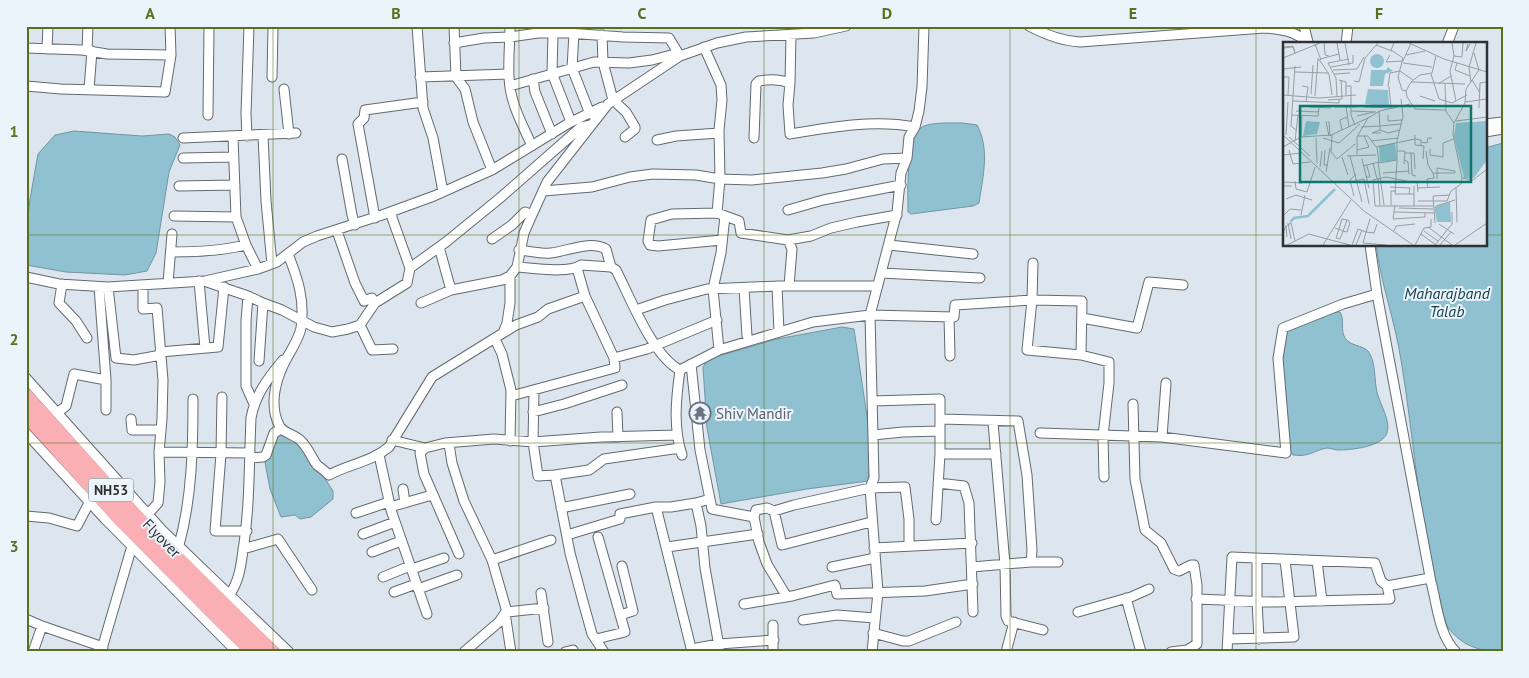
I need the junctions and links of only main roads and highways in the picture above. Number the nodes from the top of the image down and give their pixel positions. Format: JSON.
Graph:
{"nodes":[{"id":1,"x":26,"y":396,"type":"edge"},
{"id":2,"x":26,"y":414,"type":"edge"},
{"id":3,"x":254,"y":652,"type":"edge"},
{"id":4,"x":272,"y":652,"type":"edge"}],
"edges":[{"from":1,"to":4,"type":"highway","name":"Flyover","number":"NH53"},
{"from":2,"to":3,"type":"highway","name":"Flyover","number":"NH53"}]}
